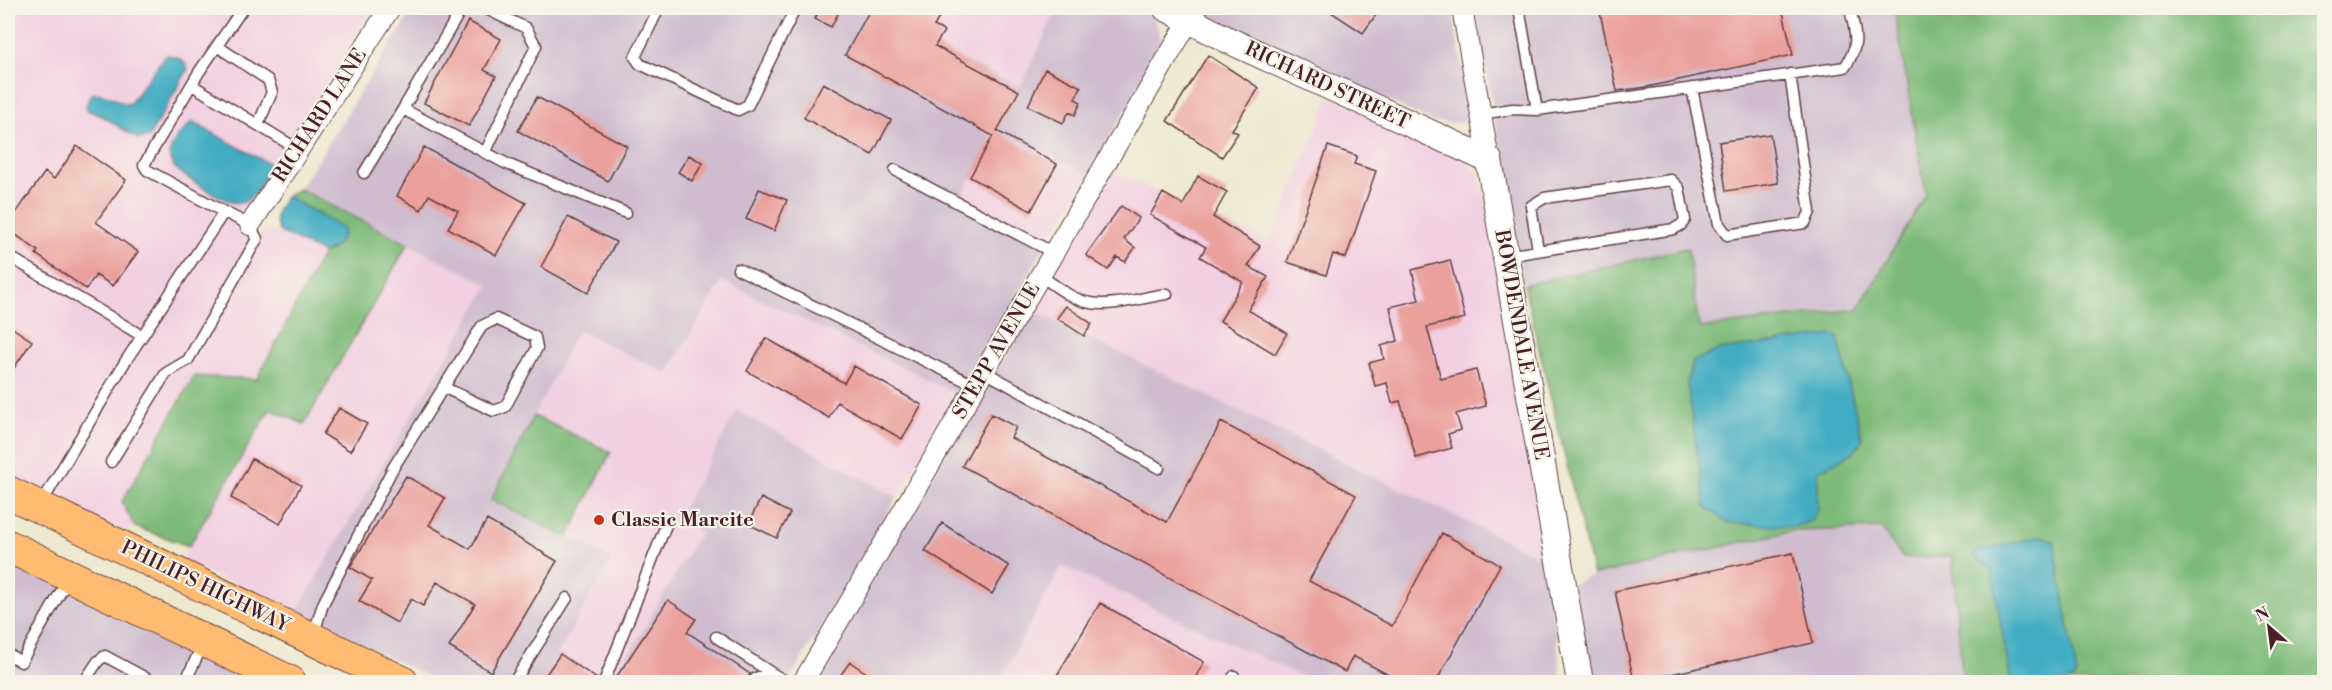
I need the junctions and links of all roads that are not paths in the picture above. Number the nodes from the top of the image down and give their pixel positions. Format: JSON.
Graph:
{"nodes":[{"id":1,"x":243,"y":8,"type":"edge"},
{"id":2,"x":390,"y":8,"type":"edge"},
{"id":3,"x":462,"y":8,"type":"edge"},
{"id":4,"x":484,"y":8,"type":"edge"},
{"id":5,"x":659,"y":8,"type":"edge"},
{"id":6,"x":791,"y":8,"type":"edge"},
{"id":7,"x":1166,"y":8,"type":"edge"},
{"id":8,"x":1462,"y":8,"type":"edge"},
{"id":9,"x":1519,"y":8,"type":"edge"},
{"id":10,"x":1850,"y":8,"type":"edge"},
{"id":11,"x":1190,"y":20,"type":"junction"},
{"id":12,"x":217,"y":46,"type":"junction"},
{"id":13,"x":1790,"y":74,"type":"junction"},
{"id":14,"x":192,"y":85,"type":"junction"},
{"id":15,"x":1692,"y":88,"type":"junction"},
{"id":16,"x":403,"y":109,"type":"junction"},
{"id":17,"x":1537,"y":110,"type":"junction"},
{"id":18,"x":1481,"y":114,"type":"junction"},
{"id":19,"x":258,"y":125,"type":"junction"},
{"id":20,"x":298,"y":150,"type":"junction"},
{"id":21,"x":485,"y":153,"type":"junction"},
{"id":22,"x":1489,"y":160,"type":"junction"},
{"id":23,"x":895,"y":170,"type":"dead end"},
{"id":24,"x":364,"y":173,"type":"dead end"},
{"id":25,"x":224,"y":212,"type":"junction"},
{"id":26,"x":626,"y":213,"type":"dead end"},
{"id":27,"x":250,"y":225,"type":"junction"},
{"id":28,"x":1538,"y":250,"type":"junction"},
{"id":29,"x":1054,"y":253,"type":"junction"},
{"id":30,"x":1505,"y":256,"type":"junction"},
{"id":31,"x":15,"y":260,"type":"dead end"},
{"id":32,"x":738,"y":269,"type":"dead end"},
{"id":33,"x":1041,"y":276,"type":"junction"},
{"id":34,"x":1167,"y":294,"type":"dead end"},
{"id":35,"x":142,"y":336,"type":"junction"},
{"id":36,"x":980,"y":379,"type":"junction"},
{"id":37,"x":443,"y":387,"type":"junction"},
{"id":38,"x":111,"y":462,"type":"dead end"},
{"id":39,"x":1159,"y":468,"type":"dead end"},
{"id":40,"x":8,"y":492,"type":"edge"},
{"id":41,"x":39,"y":507,"type":"junction"},
{"id":42,"x":666,"y":525,"type":"dead end"},
{"id":43,"x":8,"y":546,"type":"edge"},
{"id":44,"x":70,"y":576,"type":"junction"},
{"id":45,"x":225,"y":597,"type":"junction"},
{"id":46,"x":567,"y":598,"type":"dead end"},
{"id":47,"x":716,"y":638,"type":"dead end"},
{"id":48,"x":312,"y":639,"type":"junction"},
{"id":49,"x":204,"y":641,"type":"junction"},
{"id":50,"x":8,"y":654,"type":"edge"},
{"id":51,"x":770,"y":672,"type":"junction"},
{"id":52,"x":190,"y":681,"type":"edge"},
{"id":53,"x":84,"y":682,"type":"edge"},
{"id":54,"x":153,"y":682,"type":"edge"},
{"id":55,"x":292,"y":682,"type":"edge"},
{"id":56,"x":402,"y":682,"type":"edge"},
{"id":57,"x":514,"y":682,"type":"edge"},
{"id":58,"x":604,"y":682,"type":"edge"},
{"id":59,"x":753,"y":682,"type":"edge"},
{"id":60,"x":787,"y":682,"type":"edge"},
{"id":61,"x":803,"y":682,"type":"edge"},
{"id":62,"x":1580,"y":682,"type":"edge"}],
"edges":[{"from":1,"to":12,"type":"lane"},
{"from":2,"to":20,"type":"street","name":"RICHARD LANE"},
{"from":3,"to":16,"type":"lane"},
{"from":4,"to":21,"type":"lane"},
{"from":5,"to":6,"type":"lane"},
{"from":7,"to":11,"type":"street","name":"RICHARD STREET"},
{"from":8,"to":18,"type":"street","name":"BOWDENDALE AVENUE"},
{"from":9,"to":17,"type":"lane"},
{"from":10,"to":13,"type":"lane"},
{"from":11,"to":22,"type":"street","name":"RICHARD STREET"},
{"from":11,"to":29,"type":"street","name":"STEPP AVENUE"},
{"from":12,"to":14,"type":"lane"},
{"from":12,"to":19,"type":"lane"},
{"from":13,"to":15,"type":"lane"},
{"from":13,"to":15,"type":"lane"},
{"from":14,"to":19,"type":"lane"},
{"from":14,"to":25,"type":"lane"},
{"from":15,"to":17,"type":"lane"},
{"from":16,"to":21,"type":"lane"},
{"from":16,"to":24,"type":"lane"},
{"from":17,"to":18,"type":"lane"},
{"from":18,"to":22,"type":"street","name":"BOWDENDALE AVENUE"},
{"from":19,"to":20,"type":"lane"},
{"from":20,"to":27,"type":"street","name":"RICHARD LANE"},
{"from":21,"to":26,"type":"lane"},
{"from":22,"to":30,"type":"street","name":"BOWDENDALE AVENUE"},
{"from":23,"to":29,"type":"lane"},
{"from":25,"to":27,"type":"lane"},
{"from":25,"to":35,"type":"lane"},
{"from":27,"to":38,"type":"lane"},
{"from":28,"to":28,"type":"lane"},
{"from":28,"to":30,"type":"lane"},
{"from":29,"to":33,"type":"street","name":"STEPP AVENUE"},
{"from":30,"to":62,"type":"street","name":"BOWDENDALE AVENUE"},
{"from":31,"to":35,"type":"lane"},
{"from":32,"to":36,"type":"lane"},
{"from":33,"to":34,"type":"lane"},
{"from":33,"to":36,"type":"street","name":"STEPP AVENUE"},
{"from":35,"to":41,"type":"lane"},
{"from":36,"to":39,"type":"lane"},
{"from":36,"to":61,"type":"street","name":"STEPP AVENUE"},
{"from":37,"to":37,"type":"lane"},
{"from":37,"to":48,"type":"lane"},
{"from":40,"to":41,"type":"main road","name":"PHILIPS HIGHWAY"},
{"from":41,"to":45,"type":"main road","name":"PHILIPS HIGHWAY"},
{"from":42,"to":58,"type":"lane"},
{"from":43,"to":44,"type":"main road"},
{"from":44,"to":49,"type":"main road"},
{"from":44,"to":50,"type":"lane"},
{"from":45,"to":48,"type":"main road","name":"PHILIPS HIGHWAY"},
{"from":45,"to":49,"type":"main road"},
{"from":46,"to":57,"type":"lane"},
{"from":47,"to":51,"type":"lane"},
{"from":48,"to":55,"type":"main road"},
{"from":48,"to":56,"type":"main road","name":"PHILIPS HIGHWAY"},
{"from":49,"to":52,"type":"lane"},
{"from":49,"to":55,"type":"main road"},
{"from":51,"to":59,"type":"lane"},
{"from":51,"to":60,"type":"lane"},
{"from":53,"to":54,"type":"lane"}]}
